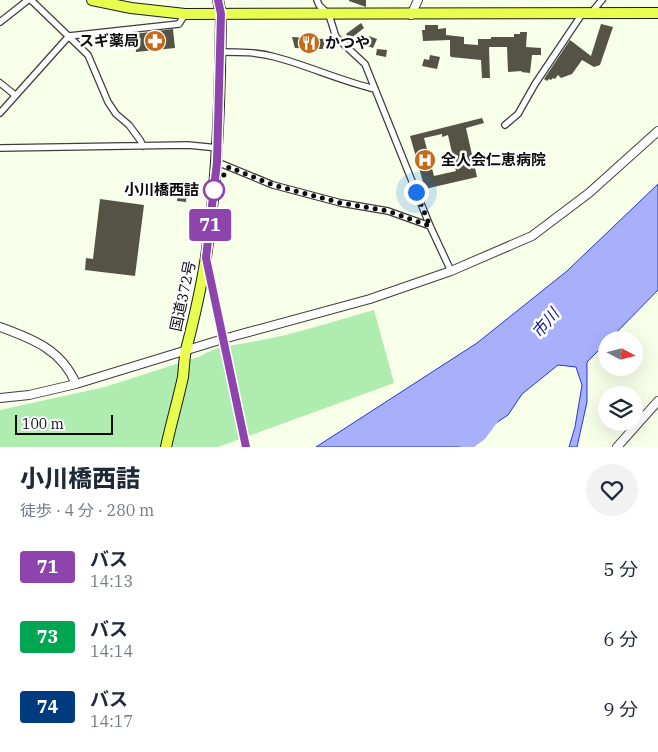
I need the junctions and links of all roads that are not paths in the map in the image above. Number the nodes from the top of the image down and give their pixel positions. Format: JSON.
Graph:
{"nodes":[{"id":1,"x":30,"y":0,"type":"edge"},
{"id":2,"x":92,"y":0,"type":"edge"},
{"id":3,"x":218,"y":0,"type":"edge"},
{"id":4,"x":317,"y":0,"type":"edge"},
{"id":5,"x":418,"y":0,"type":"edge"},
{"id":6,"x":602,"y":0,"type":"edge"},
{"id":7,"x":658,"y":13,"type":"edge"},
{"id":8,"x":185,"y":14,"type":"junction"},
{"id":9,"x":221,"y":14,"type":"junction"},
{"id":10,"x":586,"y":14,"type":"junction"},
{"id":11,"x":329,"y":15,"type":"junction"},
{"id":12,"x":411,"y":15,"type":"junction"},
{"id":13,"x":0,"y":22,"type":"edge"},
{"id":14,"x":69,"y":36,"type":"junction"},
{"id":15,"x":220,"y":52,"type":"junction"},
{"id":16,"x":0,"y":83,"type":"edge"},
{"id":17,"x":375,"y":89,"type":"junction"},
{"id":18,"x":15,"y":95,"type":"junction"},
{"id":19,"x":0,"y":113,"type":"edge"},
{"id":20,"x":505,"y":125,"type":"dead end"},
{"id":21,"x":658,"y":131,"type":"edge"},
{"id":22,"x":142,"y":146,"type":"junction"},
{"id":23,"x":0,"y":148,"type":"edge"},
{"id":24,"x":218,"y":148,"type":"junction"},
{"id":25,"x":217,"y":162,"type":"junction"},
{"id":26,"x":430,"y":226,"type":"junction"},
{"id":27,"x":206,"y":258,"type":"junction"},
{"id":28,"x":451,"y":271,"type":"junction"},
{"id":29,"x":0,"y":327,"type":"edge"},
{"id":30,"x":224,"y":342,"type":"junction"},
{"id":31,"x":186,"y":352,"type":"junction"},
{"id":32,"x":76,"y":384,"type":"junction"},
{"id":33,"x":0,"y":398,"type":"edge"},
{"id":34,"x":658,"y":401,"type":"edge"},
{"id":35,"x":166,"y":447,"type":"edge"},
{"id":36,"x":246,"y":447,"type":"edge"},
{"id":37,"x":617,"y":447,"type":"edge"}],
"edges":[{"from":1,"to":13,"type":"street"},
{"from":1,"to":14,"type":"street"},
{"from":2,"to":8,"type":"highway"},
{"from":3,"to":9,"type":"highway","name":"国道372号"},
{"from":4,"to":11,"type":"street"},
{"from":5,"to":12,"type":"street"},
{"from":6,"to":10,"type":"street"},
{"from":7,"to":10,"type":"highway"},
{"from":8,"to":9,"type":"highway"},
{"from":8,"to":14,"type":"street"},
{"from":9,"to":11,"type":"highway"},
{"from":9,"to":15,"type":"highway","name":"国道372号"},
{"from":10,"to":12,"type":"highway"},
{"from":10,"to":20,"type":"street"},
{"from":11,"to":12,"type":"highway"},
{"from":11,"to":17,"type":"street"},
{"from":14,"to":18,"type":"street"},
{"from":14,"to":22,"type":"street"},
{"from":15,"to":17,"type":"street"},
{"from":15,"to":24,"type":"highway","name":"国道372号"},
{"from":16,"to":18,"type":"street"},
{"from":17,"to":26,"type":"street"},
{"from":18,"to":19,"type":"street"},
{"from":21,"to":28,"type":"street"},
{"from":22,"to":23,"type":"street"},
{"from":22,"to":24,"type":"street"},
{"from":24,"to":25,"type":"highway","name":"国道372号"},
{"from":25,"to":26,"type":"street"},
{"from":25,"to":27,"type":"highway","name":"国道372号"},
{"from":26,"to":28,"type":"street"},
{"from":27,"to":30,"type":"street"},
{"from":27,"to":31,"type":"highway","name":"国道372号"},
{"from":28,"to":30,"type":"street"},
{"from":29,"to":32,"type":"street"},
{"from":30,"to":31,"type":"street"},
{"from":30,"to":36,"type":"street"},
{"from":31,"to":32,"type":"street"},
{"from":31,"to":35,"type":"highway","name":"国道372号"},
{"from":32,"to":33,"type":"street"},
{"from":34,"to":37,"type":"street"}]}
